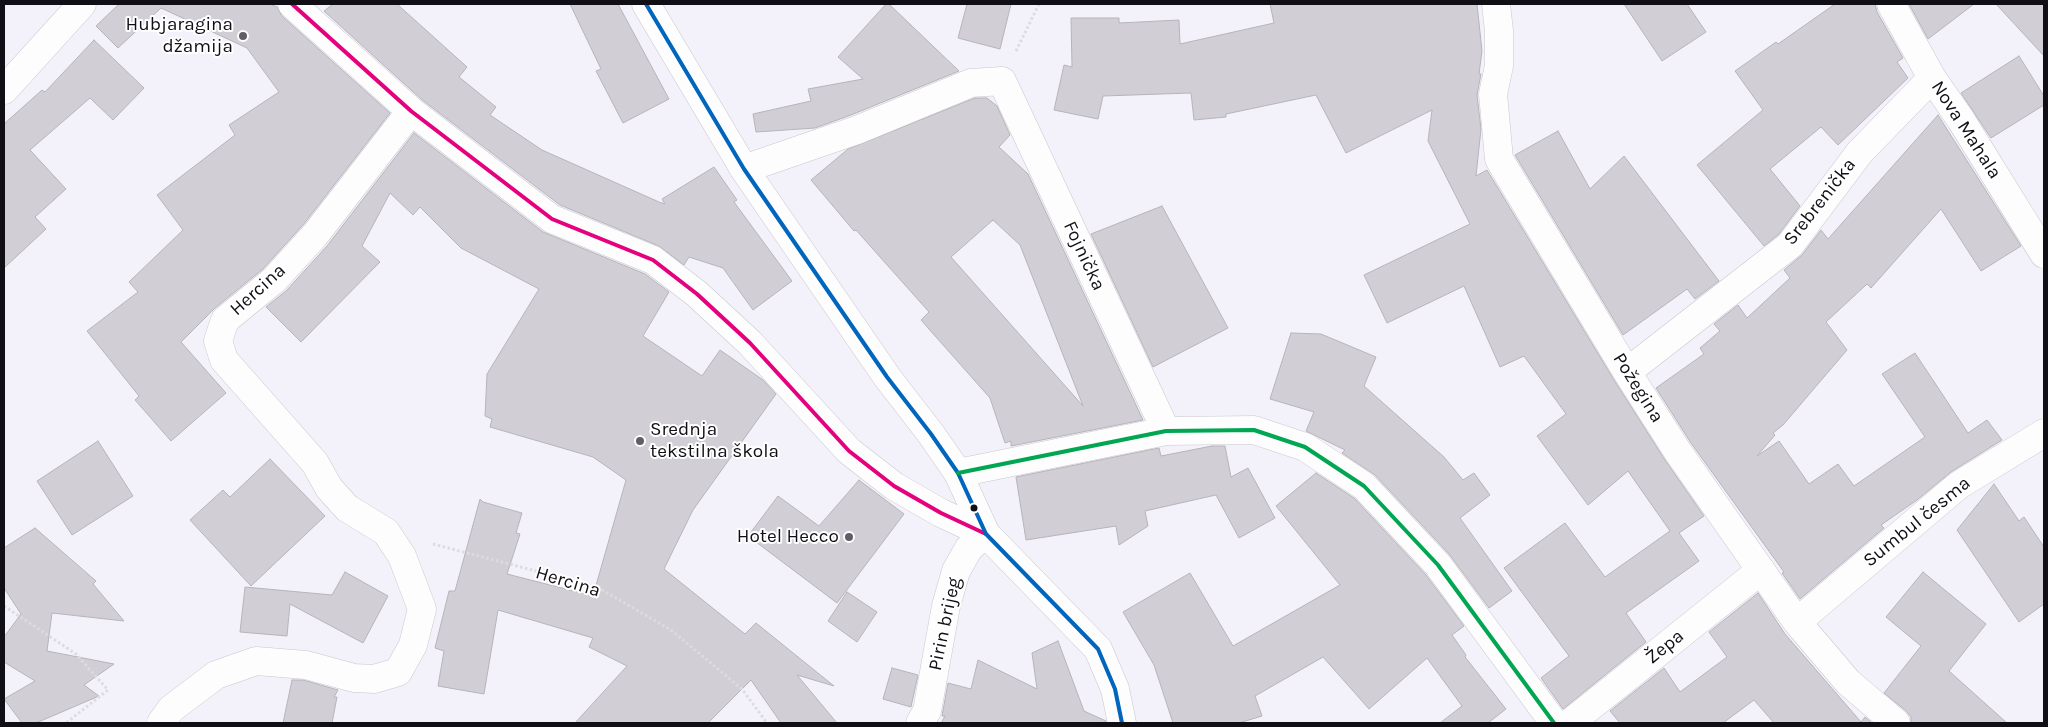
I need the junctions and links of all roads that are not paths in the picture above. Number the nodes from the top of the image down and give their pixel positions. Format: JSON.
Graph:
{"nodes":[{"id":1,"x":82,"y":4,"type":"edge"},
{"id":2,"x":292,"y":4,"type":"edge"},
{"id":3,"x":646,"y":4,"type":"edge"},
{"id":4,"x":1496,"y":4,"type":"edge"},
{"id":5,"x":1891,"y":4,"type":"edge"},
{"id":6,"x":1932,"y":78,"type":"junction"},
{"id":7,"x":4,"y":90,"type":"edge"},
{"id":8,"x":411,"y":111,"type":"junction"},
{"id":9,"x":744,"y":169,"type":"junction"},
{"id":10,"x":2044,"y":254,"type":"edge"},
{"id":11,"x":1627,"y":372,"type":"junction"},
{"id":12,"x":1166,"y":430,"type":"junction"},
{"id":13,"x":2044,"y":433,"type":"edge"},
{"id":14,"x":958,"y":473,"type":"junction"},
{"id":15,"x":986,"y":534,"type":"junction"},
{"id":16,"x":1761,"y":570,"type":"junction"},
{"id":17,"x":1796,"y":622,"type":"junction"},
{"id":18,"x":161,"y":723,"type":"edge"},
{"id":19,"x":920,"y":723,"type":"edge"},
{"id":20,"x":1122,"y":723,"type":"edge"},
{"id":21,"x":1554,"y":723,"type":"edge"},
{"id":22,"x":1570,"y":723,"type":"edge"},
{"id":23,"x":1896,"y":723,"type":"edge"}],
"edges":[{"from":1,"to":7,"type":"street"},
{"from":2,"to":8,"type":"street"},
{"from":3,"to":9,"type":"street"},
{"from":4,"to":11,"type":"street","name":"Požegina"},
{"from":5,"to":6,"type":"street","name":"Nova Mahala"},
{"from":6,"to":10,"type":"street","name":"Nova Mahala"},
{"from":6,"to":11,"type":"street","name":"Srebrenička"},
{"from":8,"to":15,"type":"street"},
{"from":8,"to":18,"type":"street","name":"Hercina"},
{"from":9,"to":12,"type":"street","name":"Fojnička"},
{"from":9,"to":14,"type":"street"},
{"from":11,"to":16,"type":"street","name":"Požegina"},
{"from":12,"to":14,"type":"street"},
{"from":12,"to":21,"type":"street"},
{"from":13,"to":17,"type":"street","name":"Sumbul česma"},
{"from":14,"to":15,"type":"street"},
{"from":15,"to":19,"type":"street","name":"Pirin brijeg"},
{"from":15,"to":20,"type":"street"},
{"from":16,"to":17,"type":"street","name":"Požegina"},
{"from":16,"to":22,"type":"street","name":"Žepa"},
{"from":17,"to":23,"type":"street","name":"Požegina"}]}
